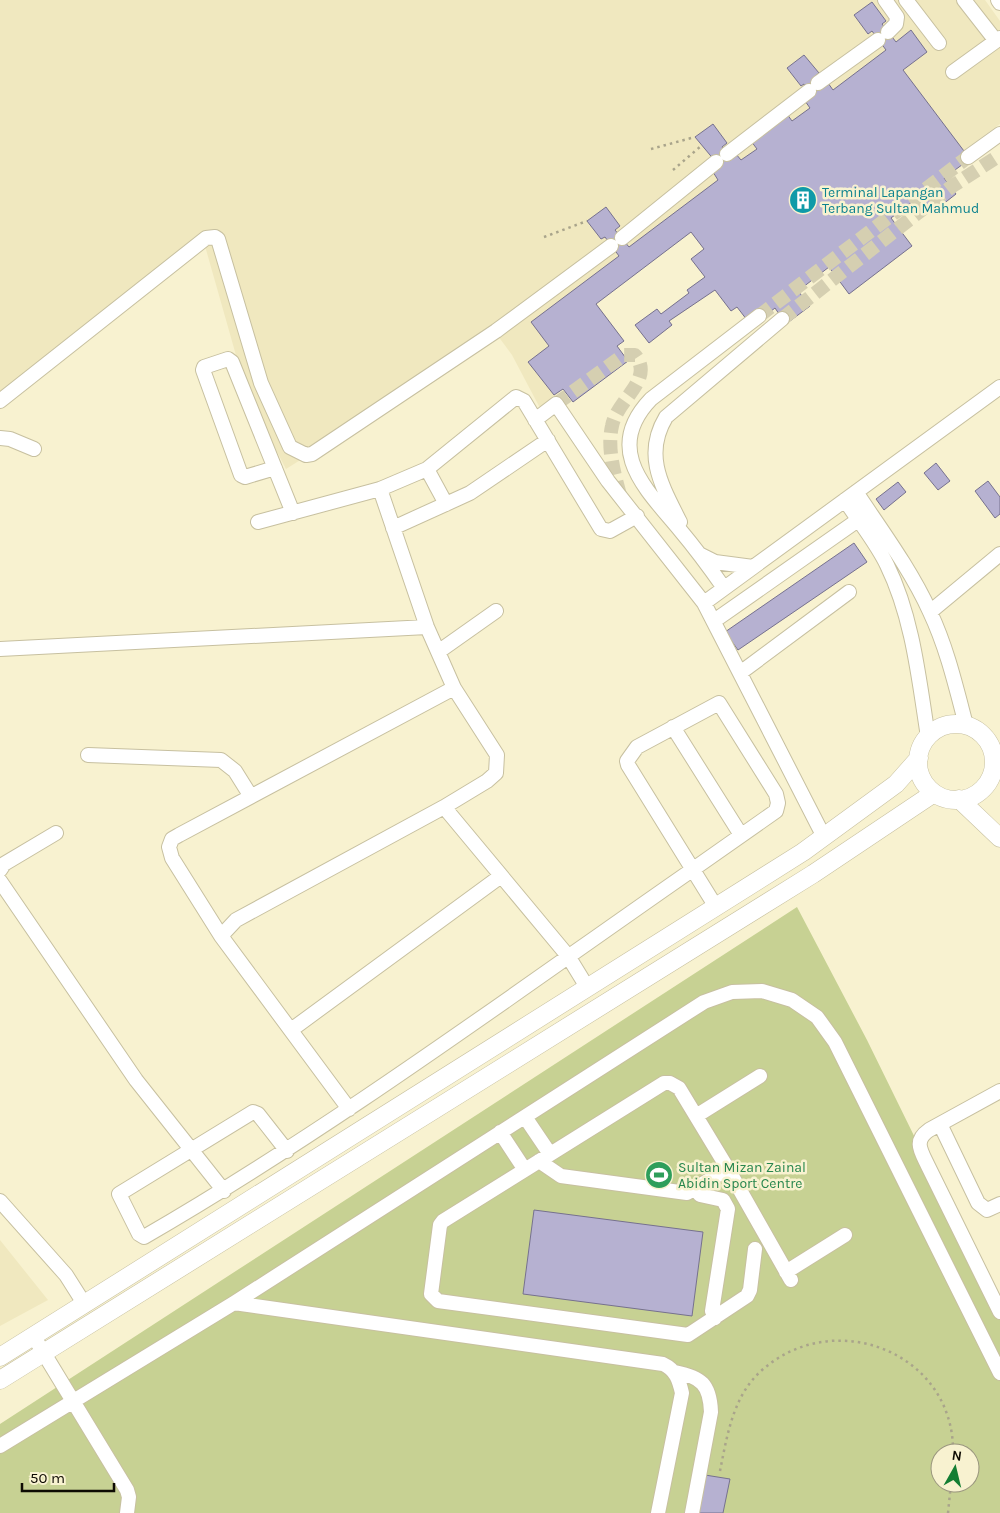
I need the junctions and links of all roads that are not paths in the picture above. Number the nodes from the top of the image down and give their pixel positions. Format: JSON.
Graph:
{"nodes":[{"id":1,"x":885,"y":0,"type":"edge"},
{"id":2,"x":964,"y":0,"type":"edge"},
{"id":3,"x":998,"y":0,"type":"edge"},
{"id":4,"x":1000,"y":3,"type":"edge"},
{"id":5,"x":909,"y":4,"type":"edge"},
{"id":6,"x":897,"y":18,"type":"junction"},
{"id":7,"x":998,"y":39,"type":"edge"},
{"id":8,"x":939,"y":43,"type":"dead end"},
{"id":9,"x":953,"y":72,"type":"dead end"},
{"id":10,"x":1000,"y":134,"type":"edge"},
{"id":11,"x":968,"y":156,"type":"tunnel mouth"},
{"id":12,"x":759,"y":316,"type":"tunnel mouth"},
{"id":13,"x":782,"y":318,"type":"tunnel mouth"},
{"id":14,"x":1000,"y":387,"type":"edge"},
{"id":15,"x":0,"y":400,"type":"edge"},
{"id":16,"x":535,"y":420,"type":"junction"},
{"id":17,"x":0,"y":438,"type":"edge"},
{"id":18,"x":548,"y":440,"type":"junction"},
{"id":19,"x":34,"y":449,"type":"dead end"},
{"id":20,"x":275,"y":468,"type":"junction"},
{"id":21,"x":427,"y":469,"type":"junction"},
{"id":22,"x":380,"y":489,"type":"junction"},
{"id":23,"x":851,"y":496,"type":"junction"},
{"id":24,"x":446,"y":504,"type":"junction"},
{"id":25,"x":294,"y":513,"type":"junction"},
{"id":26,"x":637,"y":516,"type":"junction"},
{"id":27,"x":858,"y":520,"type":"junction"},
{"id":28,"x":258,"y":522,"type":"dead end"},
{"id":29,"x":394,"y":528,"type":"junction"},
{"id":30,"x":691,"y":542,"type":"junction"},
{"id":31,"x":1000,"y":554,"type":"edge"},
{"id":32,"x":702,"y":555,"type":"junction"},
{"id":33,"x":753,"y":567,"type":"junction"},
{"id":34,"x":724,"y":588,"type":"junction"},
{"id":35,"x":849,"y":592,"type":"dead end"},
{"id":36,"x":704,"y":603,"type":"junction"},
{"id":37,"x":496,"y":611,"type":"dead end"},
{"id":38,"x":930,"y":612,"type":"junction"},
{"id":39,"x":714,"y":621,"type":"junction"},
{"id":40,"x":428,"y":627,"type":"junction"},
{"id":41,"x":0,"y":649,"type":"edge"},
{"id":42,"x":438,"y":652,"type":"junction"},
{"id":43,"x":740,"y":673,"type":"junction"},
{"id":44,"x":454,"y":688,"type":"junction"},
{"id":45,"x":966,"y":725,"type":"junction"},
{"id":46,"x":673,"y":727,"type":"junction"},
{"id":47,"x":928,"y":737,"type":"junction"},
{"id":48,"x":88,"y":755,"type":"dead end"},
{"id":49,"x":918,"y":758,"type":"junction"},
{"id":50,"x":795,"y":780,"type":"junction"},
{"id":51,"x":995,"y":785,"type":"edge"},
{"id":52,"x":934,"y":793,"type":"junction"},
{"id":53,"x":776,"y":794,"type":"junction"},
{"id":54,"x":250,"y":795,"type":"junction"},
{"id":55,"x":959,"y":800,"type":"junction"},
{"id":56,"x":444,"y":808,"type":"junction"},
{"id":57,"x":56,"y":833,"type":"dead end"},
{"id":58,"x":996,"y":834,"type":"edge"},
{"id":59,"x":741,"y":836,"type":"junction"},
{"id":60,"x":824,"y":837,"type":"junction"},
{"id":61,"x":0,"y":870,"type":"edge"},
{"id":62,"x":692,"y":870,"type":"junction"},
{"id":63,"x":501,"y":876,"type":"junction"},
{"id":64,"x":0,"y":881,"type":"edge"},
{"id":65,"x":716,"y":907,"type":"junction"},
{"id":66,"x":221,"y":936,"type":"junction"},
{"id":67,"x":568,"y":956,"type":"junction"},
{"id":68,"x":587,"y":987,"type":"junction"},
{"id":69,"x":291,"y":1030,"type":"junction"},
{"id":70,"x":760,"y":1076,"type":"dead end"},
{"id":71,"x":1000,"y":1091,"type":"edge"},
{"id":72,"x":349,"y":1109,"type":"junction"},
{"id":73,"x":696,"y":1116,"type":"junction"},
{"id":74,"x":525,"y":1117,"type":"junction"},
{"id":75,"x":940,"y":1124,"type":"junction"},
{"id":76,"x":500,"y":1132,"type":"junction"},
{"id":77,"x":190,"y":1148,"type":"junction"},
{"id":78,"x":287,"y":1151,"type":"junction"},
{"id":79,"x":544,"y":1157,"type":"junction"},
{"id":80,"x":728,"y":1169,"type":"junction"},
{"id":81,"x":525,"y":1170,"type":"junction"},
{"id":82,"x":696,"y":1190,"type":"junction"},
{"id":83,"x":224,"y":1191,"type":"junction"},
{"id":84,"x":1000,"y":1204,"type":"edge"},
{"id":85,"x":2,"y":1207,"type":"edge"},
{"id":86,"x":845,"y":1235,"type":"dead end"},
{"id":87,"x":756,"y":1249,"type":"dead end"},
{"id":88,"x":234,"y":1303,"type":"junction"},
{"id":89,"x":85,"y":1305,"type":"junction"},
{"id":90,"x":1000,"y":1312,"type":"edge"},
{"id":91,"x":715,"y":1318,"type":"junction"},
{"id":92,"x":34,"y":1337,"type":"junction"},
{"id":93,"x":0,"y":1357,"type":"edge"},
{"id":94,"x":48,"y":1360,"type":"junction"},
{"id":95,"x":674,"y":1372,"type":"junction"},
{"id":96,"x":1000,"y":1373,"type":"edge"},
{"id":97,"x":0,"y":1380,"type":"edge"},
{"id":98,"x":73,"y":1400,"type":"junction"},
{"id":99,"x":0,"y":1446,"type":"edge"},
{"id":100,"x":127,"y":1513,"type":"edge"},
{"id":101,"x":658,"y":1513,"type":"edge"},
{"id":102,"x":692,"y":1513,"type":"edge"}],
"edges":[{"from":1,"to":6,"type":"street"},
{"from":2,"to":7,"type":"street"},
{"from":3,"to":4,"type":"street"},
{"from":5,"to":6,"type":"street"},
{"from":5,"to":8,"type":"street"},
{"from":6,"to":15,"type":"street"},
{"from":7,"to":9,"type":"street"},
{"from":10,"to":11,"type":"street"},
{"from":12,"to":30,"type":"street"},
{"from":13,"to":30,"type":"street"},
{"from":14,"to":23,"type":"street"},
{"from":16,"to":18,"type":"street"},
{"from":16,"to":21,"type":"street"},
{"from":16,"to":26,"type":"street"},
{"from":17,"to":19,"type":"street"},
{"from":18,"to":24,"type":"street"},
{"from":18,"to":26,"type":"street"},
{"from":20,"to":20,"type":"street"},
{"from":20,"to":25,"type":"street"},
{"from":21,"to":22,"type":"street"},
{"from":21,"to":24,"type":"street"},
{"from":22,"to":25,"type":"street"},
{"from":22,"to":29,"type":"street"},
{"from":23,"to":27,"type":"street"},
{"from":23,"to":33,"type":"street"},
{"from":23,"to":38,"type":"street"},
{"from":24,"to":29,"type":"street"},
{"from":25,"to":28,"type":"street"},
{"from":26,"to":36,"type":"street"},
{"from":27,"to":39,"type":"street"},
{"from":27,"to":47,"type":"street"},
{"from":29,"to":40,"type":"street"},
{"from":30,"to":32,"type":"street"},
{"from":31,"to":38,"type":"street"},
{"from":32,"to":33,"type":"street"},
{"from":32,"to":34,"type":"street"},
{"from":33,"to":34,"type":"street"},
{"from":34,"to":36,"type":"street"},
{"from":35,"to":43,"type":"street"},
{"from":36,"to":39,"type":"street"},
{"from":37,"to":42,"type":"street"},
{"from":38,"to":45,"type":"street"},
{"from":39,"to":43,"type":"street"},
{"from":40,"to":41,"type":"street"},
{"from":40,"to":42,"type":"street"},
{"from":42,"to":44,"type":"street"},
{"from":43,"to":50,"type":"street"},
{"from":44,"to":54,"type":"street"},
{"from":44,"to":56,"type":"street"},
{"from":45,"to":47,"type":"main road"},
{"from":45,"to":51,"type":"main road"},
{"from":46,"to":53,"type":"street"},
{"from":46,"to":59,"type":"street"},
{"from":46,"to":62,"type":"street"},
{"from":47,"to":49,"type":"main road"},
{"from":48,"to":54,"type":"street"},
{"from":49,"to":52,"type":"main road"},
{"from":49,"to":60,"type":"main road"},
{"from":50,"to":53,"type":"street"},
{"from":50,"to":60,"type":"street"},
{"from":51,"to":55,"type":"main road"},
{"from":52,"to":55,"type":"main road"},
{"from":52,"to":94,"type":"main road"},
{"from":53,"to":59,"type":"street"},
{"from":54,"to":66,"type":"street"},
{"from":55,"to":58,"type":"main road"},
{"from":56,"to":63,"type":"street"},
{"from":56,"to":66,"type":"street"},
{"from":57,"to":61,"type":"street"},
{"from":59,"to":62,"type":"street"},
{"from":60,"to":65,"type":"main road"},
{"from":62,"to":65,"type":"street"},
{"from":62,"to":67,"type":"street"},
{"from":63,"to":67,"type":"street"},
{"from":63,"to":69,"type":"street"},
{"from":64,"to":77,"type":"street"},
{"from":65,"to":68,"type":"main road"},
{"from":66,"to":69,"type":"street"},
{"from":67,"to":68,"type":"street"},
{"from":67,"to":72,"type":"street"},
{"from":68,"to":89,"type":"main road"},
{"from":69,"to":72,"type":"street"},
{"from":70,"to":73,"type":"street"},
{"from":71,"to":75,"type":"street"},
{"from":72,"to":78,"type":"street"},
{"from":73,"to":79,"type":"street"},
{"from":73,"to":80,"type":"street"},
{"from":74,"to":76,"type":"street"},
{"from":74,"to":79,"type":"street"},
{"from":74,"to":96,"type":"street"},
{"from":75,"to":84,"type":"street"},
{"from":75,"to":90,"type":"street"},
{"from":76,"to":81,"type":"street"},
{"from":76,"to":88,"type":"street"},
{"from":77,"to":78,"type":"street"},
{"from":77,"to":83,"type":"street"},
{"from":77,"to":83,"type":"street"},
{"from":78,"to":83,"type":"street"},
{"from":79,"to":81,"type":"street"},
{"from":79,"to":82,"type":"street"},
{"from":80,"to":82,"type":"street"},
{"from":80,"to":86,"type":"street"},
{"from":81,"to":91,"type":"street"},
{"from":82,"to":91,"type":"street"},
{"from":85,"to":89,"type":"street"},
{"from":87,"to":91,"type":"street"},
{"from":88,"to":95,"type":"street"},
{"from":88,"to":98,"type":"street"},
{"from":89,"to":92,"type":"main road"},
{"from":92,"to":93,"type":"main road"},
{"from":92,"to":94,"type":"street"},
{"from":94,"to":97,"type":"main road"},
{"from":94,"to":98,"type":"street"},
{"from":95,"to":101,"type":"street"},
{"from":95,"to":102,"type":"street"},
{"from":98,"to":99,"type":"street"},
{"from":98,"to":100,"type":"street"}]}
